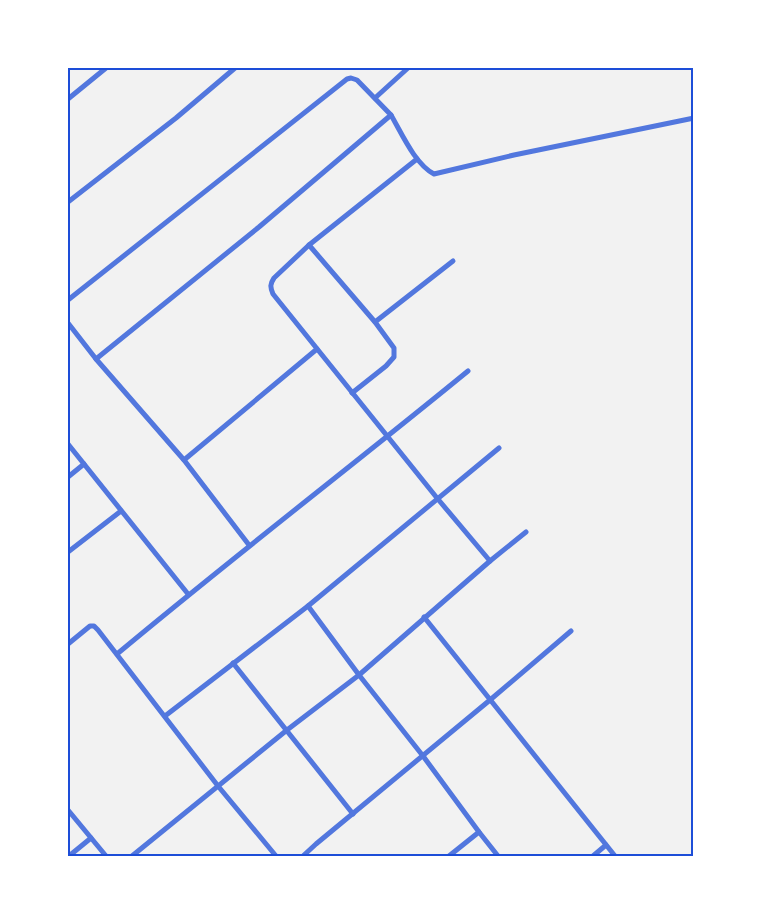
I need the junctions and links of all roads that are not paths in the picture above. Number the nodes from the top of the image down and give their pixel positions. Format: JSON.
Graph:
{"nodes":[{"id":1,"x":106,"y":68,"type":"edge"},
{"id":2,"x":235,"y":68,"type":"edge"},
{"id":3,"x":408,"y":68,"type":"edge"},
{"id":4,"x":375,"y":98,"type":"junction"},
{"id":5,"x":68,"y":99,"type":"edge"},
{"id":6,"x":391,"y":115,"type":"junction"},
{"id":7,"x":694,"y":118,"type":"edge"},
{"id":8,"x":418,"y":159,"type":"junction"},
{"id":9,"x":68,"y":202,"type":"edge"},
{"id":10,"x":309,"y":244,"type":"junction"},
{"id":11,"x":454,"y":261,"type":"dead end"},
{"id":12,"x":68,"y":300,"type":"edge"},
{"id":13,"x":375,"y":322,"type":"junction"},
{"id":14,"x":68,"y":323,"type":"edge"},
{"id":15,"x":317,"y":349,"type":"junction"},
{"id":16,"x":96,"y":358,"type":"junction"},
{"id":17,"x":468,"y":371,"type":"dead end"},
{"id":18,"x":352,"y":393,"type":"junction"},
{"id":19,"x":388,"y":436,"type":"junction"},
{"id":20,"x":68,"y":444,"type":"edge"},
{"id":21,"x":499,"y":448,"type":"dead end"},
{"id":22,"x":184,"y":460,"type":"junction"},
{"id":23,"x":84,"y":464,"type":"junction"},
{"id":24,"x":68,"y":477,"type":"edge"},
{"id":25,"x":437,"y":498,"type":"junction"},
{"id":26,"x":122,"y":512,"type":"junction"},
{"id":27,"x":526,"y":532,"type":"dead end"},
{"id":28,"x":249,"y":545,"type":"junction"},
{"id":29,"x":68,"y":552,"type":"edge"},
{"id":30,"x":490,"y":561,"type":"junction"},
{"id":31,"x":188,"y":594,"type":"junction"},
{"id":32,"x":308,"y":606,"type":"junction"},
{"id":33,"x":424,"y":617,"type":"junction"},
{"id":34,"x":571,"y":631,"type":"dead end"},
{"id":35,"x":68,"y":644,"type":"edge"},
{"id":36,"x":117,"y":654,"type":"junction"},
{"id":37,"x":233,"y":663,"type":"junction"},
{"id":38,"x":359,"y":675,"type":"junction"},
{"id":39,"x":490,"y":700,"type":"junction"},
{"id":40,"x":165,"y":716,"type":"junction"},
{"id":41,"x":287,"y":730,"type":"junction"},
{"id":42,"x":423,"y":756,"type":"junction"},
{"id":43,"x":218,"y":786,"type":"junction"},
{"id":44,"x":68,"y":810,"type":"edge"},
{"id":45,"x":353,"y":814,"type":"junction"},
{"id":46,"x":479,"y":832,"type":"junction"},
{"id":47,"x":91,"y":838,"type":"junction"},
{"id":48,"x":606,"y":845,"type":"junction"},
{"id":49,"x":69,"y":856,"type":"edge"},
{"id":50,"x":106,"y":856,"type":"edge"},
{"id":51,"x":132,"y":856,"type":"edge"},
{"id":52,"x":276,"y":856,"type":"edge"},
{"id":53,"x":303,"y":856,"type":"edge"},
{"id":54,"x":449,"y":856,"type":"edge"},
{"id":55,"x":498,"y":856,"type":"edge"},
{"id":56,"x":593,"y":856,"type":"edge"},
{"id":57,"x":615,"y":856,"type":"edge"}],
"edges":[{"from":1,"to":5,"type":"street"},
{"from":2,"to":9,"type":"street"},
{"from":3,"to":4,"type":"street"},
{"from":4,"to":6,"type":"street"},
{"from":4,"to":12,"type":"street"},
{"from":6,"to":8,"type":"street"},
{"from":6,"to":16,"type":"street"},
{"from":7,"to":8,"type":"street"},
{"from":8,"to":10,"type":"street"},
{"from":10,"to":13,"type":"street"},
{"from":10,"to":15,"type":"street"},
{"from":11,"to":13,"type":"street"},
{"from":13,"to":18,"type":"street"},
{"from":14,"to":16,"type":"street"},
{"from":15,"to":18,"type":"street"},
{"from":15,"to":22,"type":"street"},
{"from":16,"to":22,"type":"street"},
{"from":17,"to":19,"type":"street"},
{"from":18,"to":19,"type":"street"},
{"from":19,"to":25,"type":"street"},
{"from":19,"to":28,"type":"street"},
{"from":20,"to":23,"type":"street"},
{"from":21,"to":25,"type":"street"},
{"from":22,"to":28,"type":"street"},
{"from":23,"to":24,"type":"street"},
{"from":23,"to":26,"type":"street"},
{"from":25,"to":30,"type":"street"},
{"from":25,"to":32,"type":"street"},
{"from":26,"to":29,"type":"street"},
{"from":26,"to":31,"type":"street"},
{"from":27,"to":30,"type":"street"},
{"from":28,"to":31,"type":"street"},
{"from":30,"to":33,"type":"street"},
{"from":31,"to":36,"type":"street"},
{"from":32,"to":37,"type":"street"},
{"from":32,"to":38,"type":"street"},
{"from":33,"to":38,"type":"street"},
{"from":33,"to":39,"type":"street"},
{"from":34,"to":39,"type":"street"},
{"from":35,"to":36,"type":"street"},
{"from":36,"to":40,"type":"street"},
{"from":37,"to":40,"type":"street"},
{"from":37,"to":41,"type":"street"},
{"from":38,"to":41,"type":"street"},
{"from":38,"to":42,"type":"street"},
{"from":39,"to":42,"type":"street"},
{"from":39,"to":48,"type":"street"},
{"from":40,"to":43,"type":"street"},
{"from":41,"to":43,"type":"street"},
{"from":41,"to":45,"type":"street"},
{"from":42,"to":45,"type":"street"},
{"from":42,"to":46,"type":"street"},
{"from":43,"to":51,"type":"street"},
{"from":43,"to":52,"type":"street"},
{"from":44,"to":47,"type":"street"},
{"from":45,"to":53,"type":"street"},
{"from":46,"to":54,"type":"street"},
{"from":46,"to":55,"type":"street"},
{"from":47,"to":49,"type":"street"},
{"from":47,"to":50,"type":"street"},
{"from":48,"to":56,"type":"street"},
{"from":48,"to":57,"type":"street"}]}
